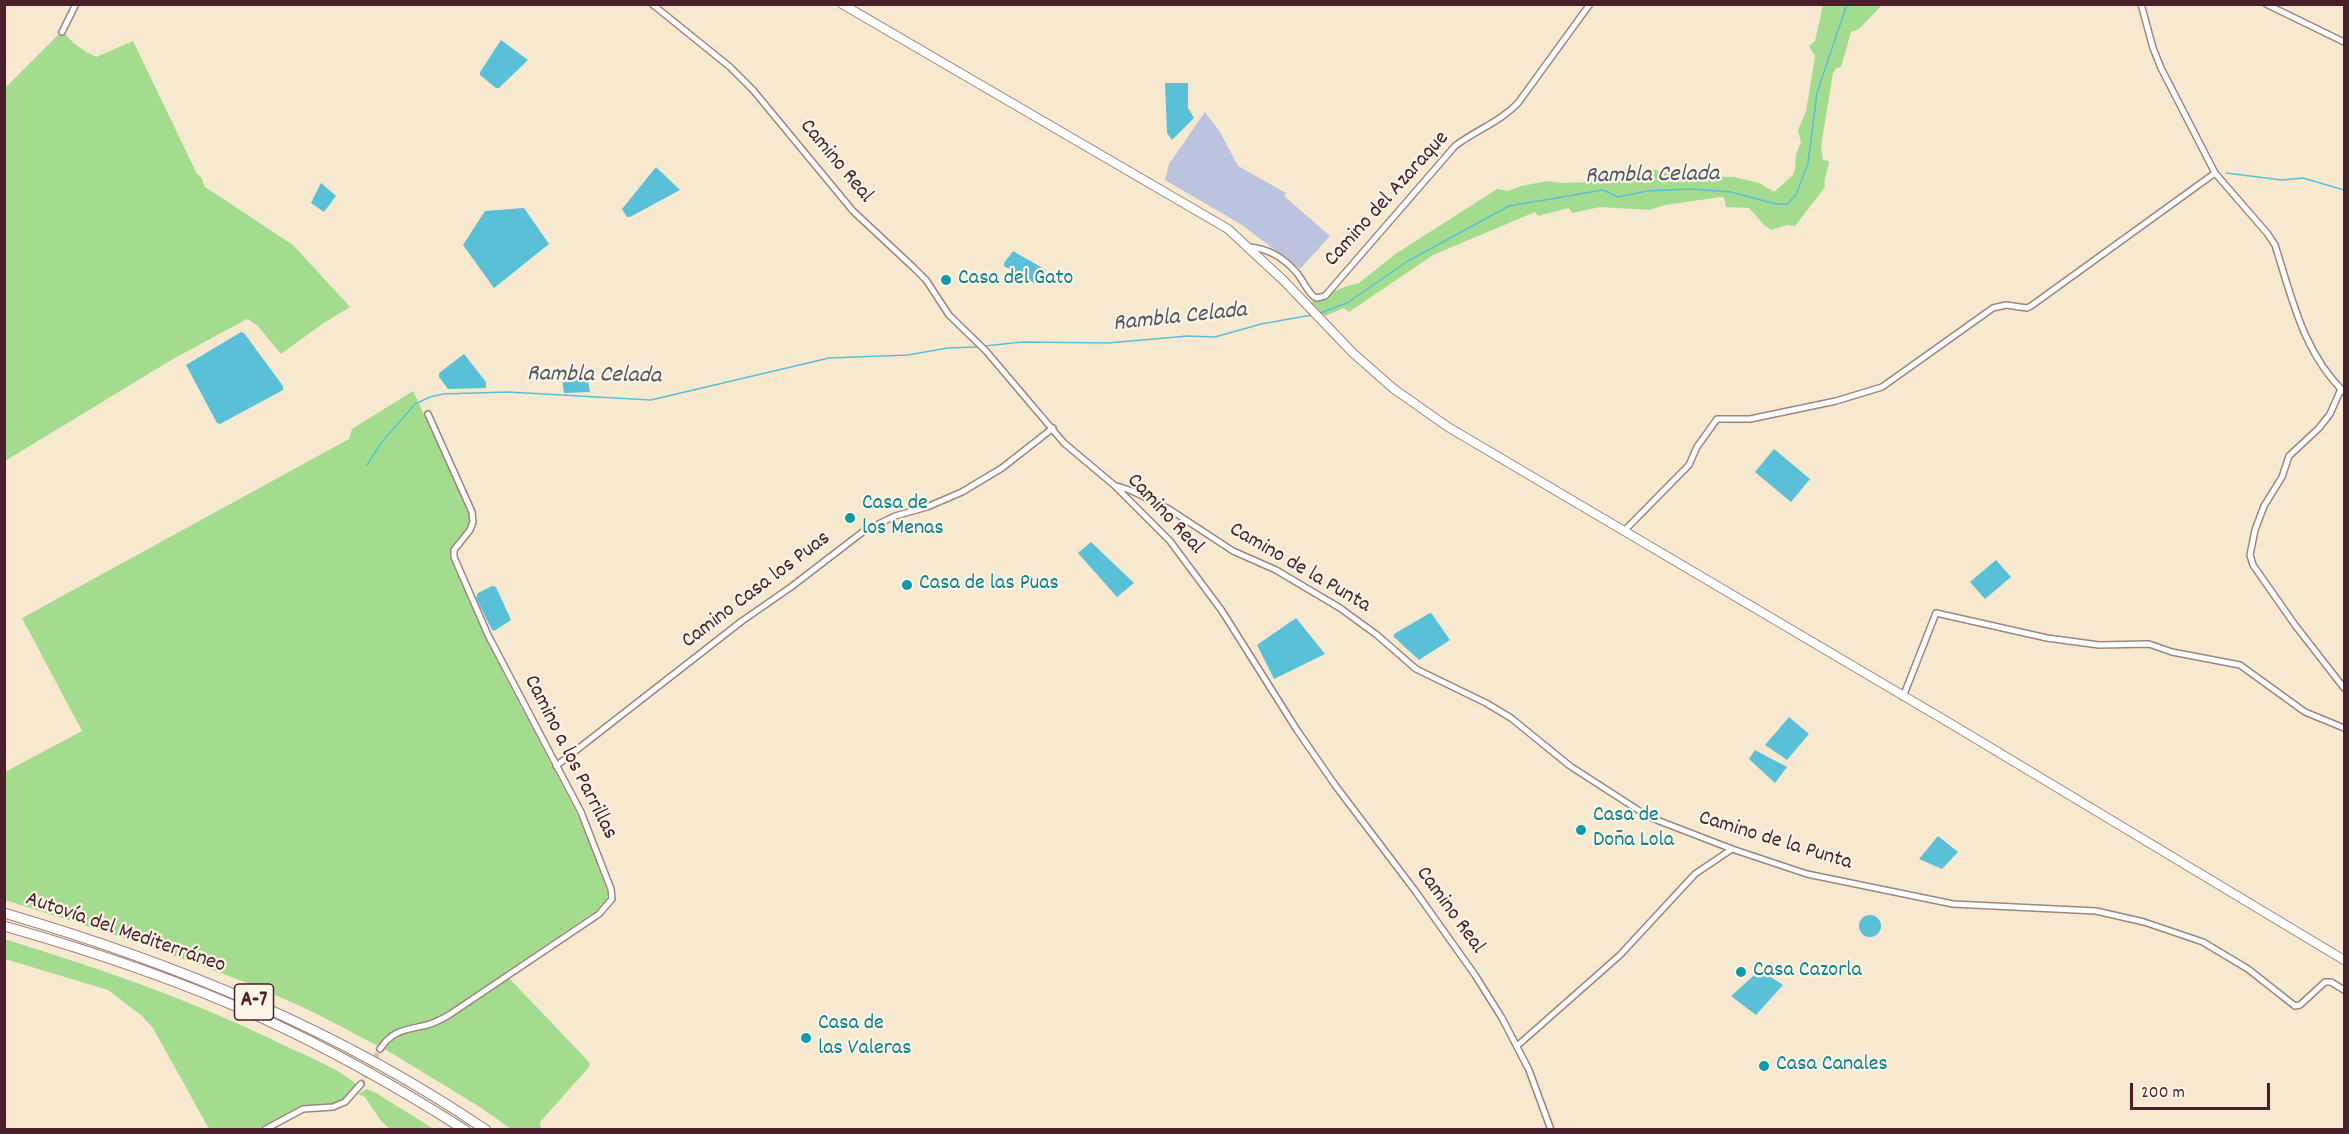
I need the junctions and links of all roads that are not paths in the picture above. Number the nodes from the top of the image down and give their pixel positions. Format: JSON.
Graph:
{"nodes":[{"id":1,"x":76,"y":4,"type":"edge"},
{"id":2,"x":652,"y":4,"type":"edge"},
{"id":3,"x":842,"y":4,"type":"edge"},
{"id":4,"x":1590,"y":4,"type":"edge"},
{"id":5,"x":2141,"y":4,"type":"edge"},
{"id":6,"x":2266,"y":4,"type":"edge"},
{"id":7,"x":62,"y":32,"type":"dead end"},
{"id":8,"x":2344,"y":42,"type":"edge"},
{"id":9,"x":2215,"y":173,"type":"junction"},
{"id":10,"x":1248,"y":248,"type":"junction"},
{"id":11,"x":2343,"y":390,"type":"edge"},
{"id":12,"x":428,"y":414,"type":"dead end"},
{"id":13,"x":1053,"y":429,"type":"junction"},
{"id":14,"x":1114,"y":485,"type":"junction"},
{"id":15,"x":1624,"y":531,"type":"junction"},
{"id":16,"x":2344,"y":688,"type":"edge"},
{"id":17,"x":1903,"y":697,"type":"junction"},
{"id":18,"x":2344,"y":728,"type":"edge"},
{"id":19,"x":556,"y":766,"type":"junction"},
{"id":20,"x":1732,"y":849,"type":"junction"},
{"id":21,"x":4,"y":914,"type":"edge"},
{"id":22,"x":4,"y":926,"type":"edge"},
{"id":23,"x":2344,"y":960,"type":"edge"},
{"id":24,"x":2344,"y":990,"type":"edge"},
{"id":25,"x":1517,"y":1046,"type":"junction"},
{"id":26,"x":380,"y":1048,"type":"tunnel mouth"},
{"id":27,"x":361,"y":1084,"type":"tunnel mouth"},
{"id":28,"x":264,"y":1130,"type":"edge"},
{"id":29,"x":465,"y":1130,"type":"edge"},
{"id":30,"x":486,"y":1130,"type":"edge"},
{"id":31,"x":1551,"y":1130,"type":"edge"}],
"edges":[{"from":1,"to":7,"type":"street"},
{"from":2,"to":13,"type":"street","name":"Camino Real"},
{"from":3,"to":10,"type":"main road"},
{"from":4,"to":10,"type":"street","name":"Camino del Azaraque"},
{"from":5,"to":9,"type":"street"},
{"from":6,"to":8,"type":"street"},
{"from":9,"to":11,"type":"street"},
{"from":9,"to":15,"type":"street"},
{"from":10,"to":15,"type":"main road"},
{"from":11,"to":16,"type":"street"},
{"from":12,"to":19,"type":"street","name":"Camino a los Parrillas"},
{"from":13,"to":14,"type":"street","name":"Camino Real"},
{"from":13,"to":19,"type":"street","name":"Camino Casa los Puas"},
{"from":14,"to":20,"type":"street","name":"Camino de la Punta"},
{"from":14,"to":25,"type":"street","name":"Camino Real"},
{"from":15,"to":17,"type":"main road"},
{"from":17,"to":18,"type":"street"},
{"from":17,"to":23,"type":"main road"},
{"from":19,"to":26,"type":"street","name":"Camino a los Parrillas"},
{"from":20,"to":24,"type":"street","name":"Camino de la Punta"},
{"from":20,"to":25,"type":"street"},
{"from":21,"to":30,"type":"highway","name":"Autovía del Mediterráneo","number":"A-7"},
{"from":22,"to":29,"type":"highway","name":"Autovía del Mediterráneo","number":"A-7"},
{"from":25,"to":31,"type":"street","name":"Camino Real"},
{"from":27,"to":28,"type":"street"}]}
